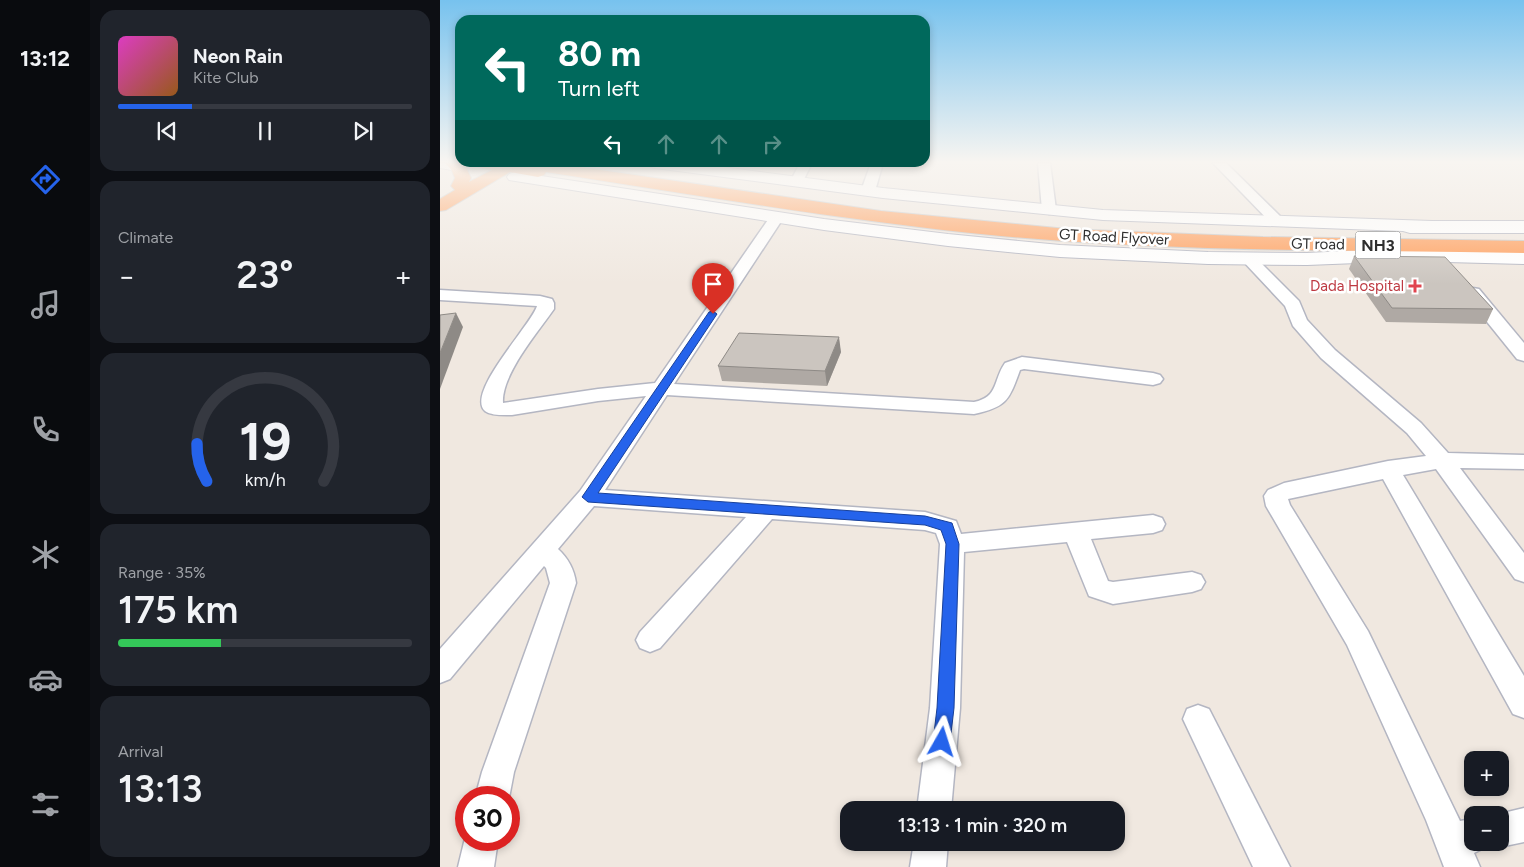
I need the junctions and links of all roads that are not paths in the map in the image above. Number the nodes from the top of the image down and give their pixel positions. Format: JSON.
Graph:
{"nodes":[{"id":1,"x":454,"y":203,"type":"edge"},
{"id":2,"x":705,"y":203,"type":"edge"},
{"id":3,"x":737,"y":203,"type":"edge"},
{"id":4,"x":804,"y":203,"type":"edge"},
{"id":5,"x":882,"y":203,"type":"edge"},
{"id":6,"x":987,"y":203,"type":"edge"},
{"id":7,"x":1048,"y":203,"type":"edge"},
{"id":8,"x":1259,"y":203,"type":"edge"},
{"id":9,"x":1049,"y":210,"type":"junction"},
{"id":10,"x":440,"y":212,"type":"edge"},
{"id":11,"x":777,"y":217,"type":"junction"},
{"id":12,"x":1277,"y":221,"type":"junction"},
{"id":13,"x":1428,"y":226,"type":"junction"},
{"id":14,"x":1524,"y":227,"type":"edge"},
{"id":15,"x":1357,"y":237,"type":"junction"},
{"id":16,"x":1236,"y":238,"type":"junction"},
{"id":17,"x":1524,"y":240,"type":"edge"},
{"id":18,"x":1274,"y":243,"type":"junction"},
{"id":19,"x":1524,"y":247,"type":"edge"},
{"id":20,"x":1406,"y":256,"type":"junction"},
{"id":21,"x":1524,"y":258,"type":"edge"},
{"id":22,"x":1248,"y":259,"type":"junction"},
{"id":23,"x":1455,"y":270,"type":"junction"},
{"id":24,"x":440,"y":295,"type":"edge"},
{"id":25,"x":1524,"y":355,"type":"edge"},
{"id":26,"x":1154,"y":379,"type":"dead end"},
{"id":27,"x":662,"y":389,"type":"junction"},
{"id":28,"x":1442,"y":460,"type":"junction"},
{"id":29,"x":1524,"y":462,"type":"edge"},
{"id":30,"x":1388,"y":469,"type":"junction"},
{"id":31,"x":588,"y":497,"type":"junction"},
{"id":32,"x":766,"y":510,"type":"junction"},
{"id":33,"x":1153,"y":524,"type":"dead end"},
{"id":34,"x":1075,"y":531,"type":"junction"},
{"id":35,"x":952,"y":544,"type":"junction"},
{"id":36,"x":543,"y":550,"type":"junction"},
{"id":37,"x":1524,"y":572,"type":"edge"},
{"id":38,"x":1192,"y":582,"type":"dead end"},
{"id":39,"x":650,"y":640,"type":"dead end"},
{"id":40,"x":440,"y":670,"type":"edge"},
{"id":41,"x":1524,"y":704,"type":"edge"},
{"id":42,"x":1198,"y":719,"type":"dead end"},
{"id":43,"x":495,"y":786,"type":"edge"},
{"id":44,"x":935,"y":801,"type":"edge"},
{"id":45,"x":1524,"y":825,"type":"edge"},
{"id":46,"x":1509,"y":828,"type":"edge"},
{"id":47,"x":1462,"y":847,"type":"edge"},
{"id":48,"x":479,"y":851,"type":"edge"},
{"id":49,"x":930,"y":851,"type":"edge"},
{"id":50,"x":476,"y":867,"type":"edge"},
{"id":51,"x":928,"y":867,"type":"edge"},
{"id":52,"x":1272,"y":867,"type":"edge"}],
"edges":[{"from":1,"to":10,"type":"street"},
{"from":2,"to":11,"type":"street"},
{"from":3,"to":16,"type":"highway"},
{"from":4,"to":16,"type":"highway","name":"GT Road Flyover","number":"NH3"},
{"from":5,"to":16,"type":"highway"},
{"from":6,"to":9,"type":"street"},
{"from":7,"to":9,"type":"street"},
{"from":8,"to":12,"type":"street"},
{"from":9,"to":12,"type":"street"},
{"from":11,"to":22,"type":"street"},
{"from":11,"to":27,"type":"street"},
{"from":12,"to":13,"type":"street"},
{"from":13,"to":14,"type":"street"},
{"from":13,"to":15,"type":"street"},
{"from":15,"to":16,"type":"highway","name":"GT road","number":"NH3"},
{"from":15,"to":17,"type":"highway","name":"GT road","number":"NH3"},
{"from":16,"to":18,"type":"highway","name":"GT road","number":"NH3"},
{"from":18,"to":19,"type":"highway","name":"GT road","number":"NH3"},
{"from":18,"to":20,"type":"street"},
{"from":20,"to":22,"type":"street"},
{"from":20,"to":23,"type":"street"},
{"from":21,"to":23,"type":"street"},
{"from":22,"to":28,"type":"street"},
{"from":23,"to":25,"type":"street"},
{"from":24,"to":27,"type":"street"},
{"from":26,"to":27,"type":"street"},
{"from":27,"to":31,"type":"street"},
{"from":28,"to":29,"type":"street"},
{"from":28,"to":30,"type":"street"},
{"from":28,"to":37,"type":"street"},
{"from":30,"to":41,"type":"street"},
{"from":30,"to":47,"type":"street"},
{"from":31,"to":32,"type":"street"},
{"from":31,"to":36,"type":"street"},
{"from":32,"to":35,"type":"street"},
{"from":32,"to":39,"type":"street"},
{"from":33,"to":34,"type":"street"},
{"from":34,"to":35,"type":"street"},
{"from":34,"to":38,"type":"street"},
{"from":35,"to":44,"type":"street"},
{"from":36,"to":40,"type":"street"},
{"from":36,"to":43,"type":"street"},
{"from":42,"to":52,"type":"street"},
{"from":45,"to":46,"type":"street"},
{"from":48,"to":50,"type":"street"},
{"from":49,"to":51,"type":"street"}]}
